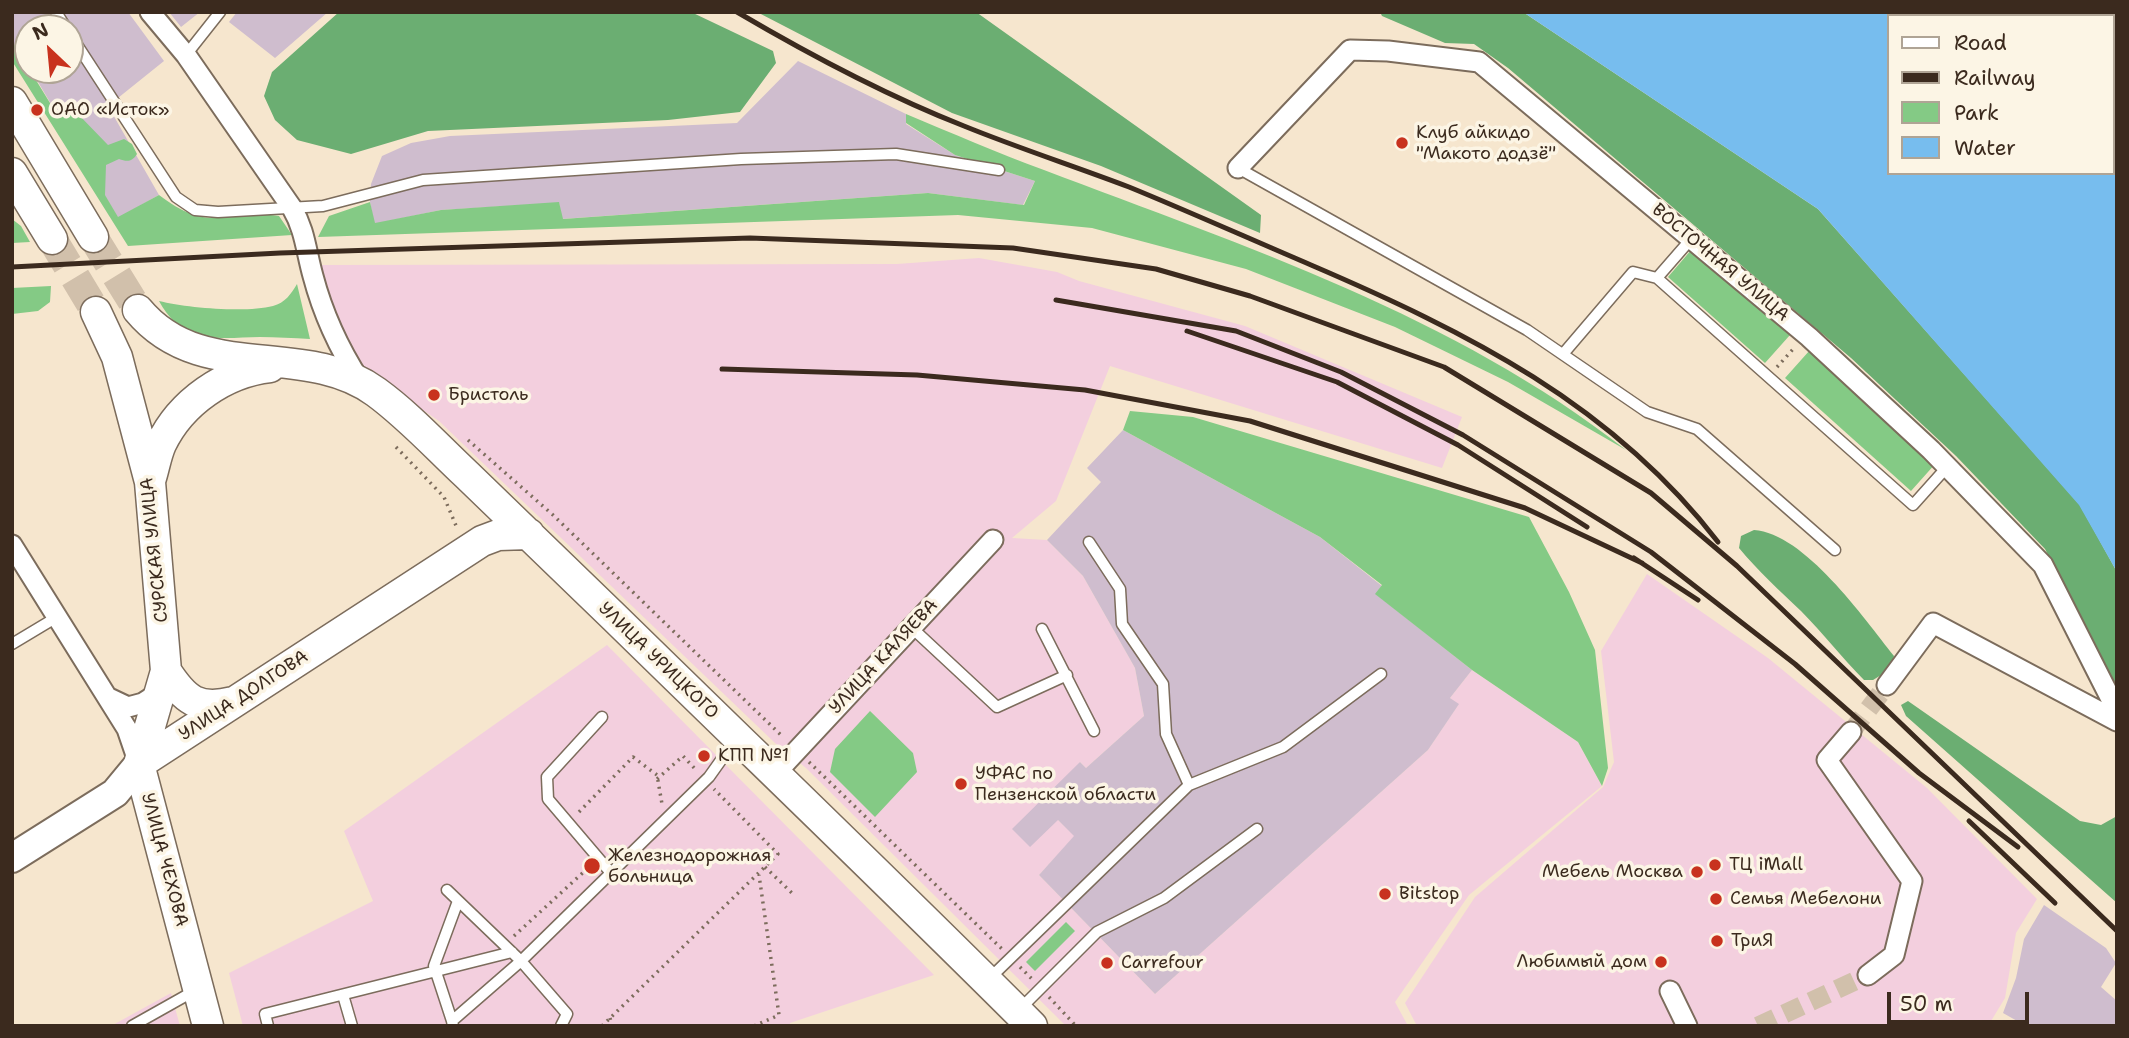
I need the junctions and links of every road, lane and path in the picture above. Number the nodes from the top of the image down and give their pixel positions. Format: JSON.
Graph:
{"nodes":[{"id":1,"x":150,"y":12,"type":"edge"},
{"id":2,"x":220,"y":12,"type":"edge"},
{"id":3,"x":186,"y":55,"type":"junction"},
{"id":4,"x":84,"y":56,"type":"edge"},
{"id":5,"x":12,"y":102,"type":"edge"},
{"id":6,"x":1238,"y":168,"type":"joint"},
{"id":7,"x":999,"y":170,"type":"dead end"},
{"id":8,"x":12,"y":173,"type":"edge"},
{"id":9,"x":292,"y":208,"type":"junction"},
{"id":10,"x":93,"y":237,"type":"tunnel mouth"},
{"id":11,"x":52,"y":239,"type":"tunnel mouth"},
{"id":12,"x":1691,"y":239,"type":"junction"},
{"id":13,"x":1657,"y":278,"type":"junction"},
{"id":14,"x":138,"y":310,"type":"tunnel mouth"},
{"id":15,"x":96,"y":312,"type":"tunnel mouth"},
{"id":16,"x":1806,"y":335,"type":"junction"},
{"id":17,"x":1563,"y":354,"type":"junction"},
{"id":18,"x":291,"y":366,"type":"junction"},
{"id":19,"x":1769,"y":377,"type":"junction"},
{"id":20,"x":360,"y":381,"type":"junction"},
{"id":21,"x":460,"y":433,"type":"dead end"},
{"id":22,"x":396,"y":447,"type":"dead end"},
{"id":23,"x":1947,"y":467,"type":"junction"},
{"id":24,"x":150,"y":482,"type":"junction"},
{"id":25,"x":485,"y":493,"type":"junction"},
{"id":26,"x":529,"y":534,"type":"junction"},
{"id":27,"x":470,"y":536,"type":"junction"},
{"id":28,"x":993,"y":540,"type":"dead end"},
{"id":29,"x":1089,"y":542,"type":"dead end"},
{"id":30,"x":12,"y":545,"type":"edge"},
{"id":31,"x":1835,"y":550,"type":"dead end"},
{"id":32,"x":57,"y":617,"type":"junction"},
{"id":33,"x":911,"y":627,"type":"junction"},
{"id":34,"x":1042,"y":629,"type":"dead end"},
{"id":35,"x":12,"y":644,"type":"edge"},
{"id":36,"x":1381,"y":674,"type":"dead end"},
{"id":37,"x":1067,"y":675,"type":"junction"},
{"id":38,"x":163,"y":682,"type":"junction"},
{"id":39,"x":1887,"y":685,"type":"tunnel mouth"},
{"id":40,"x":109,"y":698,"type":"junction"},
{"id":41,"x":233,"y":702,"type":"junction"},
{"id":42,"x":2117,"y":711,"type":"edge"},
{"id":43,"x":602,"y":717,"type":"dead end"},
{"id":44,"x":2117,"y":721,"type":"edge"},
{"id":45,"x":1094,"y":731,"type":"dead end"},
{"id":46,"x":1851,"y":732,"type":"tunnel mouth"},
{"id":47,"x":737,"y":737,"type":"junction"},
{"id":48,"x":789,"y":743,"type":"dead end"},
{"id":49,"x":805,"y":758,"type":"dead end"},
{"id":50,"x":139,"y":764,"type":"junction"},
{"id":51,"x":775,"y":774,"type":"junction"},
{"id":52,"x":657,"y":779,"type":"junction"},
{"id":53,"x":706,"y":780,"type":"junction"},
{"id":54,"x":1189,"y":785,"type":"junction"},
{"id":55,"x":666,"y":820,"type":"junction"},
{"id":56,"x":568,"y":824,"type":"junction"},
{"id":57,"x":1257,"y":829,"type":"dead end"},
{"id":58,"x":12,"y":858,"type":"edge"},
{"id":59,"x":598,"y":859,"type":"junction"},
{"id":60,"x":765,"y":867,"type":"junction"},
{"id":61,"x":611,"y":873,"type":"junction"},
{"id":62,"x":759,"y":873,"type":"junction"},
{"id":63,"x":446,"y":890,"type":"dead end"},
{"id":64,"x":795,"y":896,"type":"dead end"},
{"id":65,"x":458,"y":901,"type":"junction"},
{"id":66,"x":508,"y":949,"type":"junction"},
{"id":67,"x":1011,"y":957,"type":"junction"},
{"id":68,"x":521,"y":961,"type":"junction"},
{"id":69,"x":435,"y":972,"type":"junction"},
{"id":70,"x":1868,"y":975,"type":"tunnel mouth"},
{"id":71,"x":987,"y":981,"type":"junction"},
{"id":72,"x":1041,"y":988,"type":"junction"},
{"id":73,"x":198,"y":989,"type":"junction"},
{"id":74,"x":1671,"y":990,"type":"dead end"},
{"id":75,"x":343,"y":995,"type":"junction"},
{"id":76,"x":610,"y":1018,"type":"junction"},
{"id":77,"x":1025,"y":1019,"type":"edge"},
{"id":78,"x":452,"y":1023,"type":"edge"},
{"id":79,"x":132,"y":1026,"type":"edge"},
{"id":80,"x":208,"y":1026,"type":"edge"},
{"id":81,"x":268,"y":1026,"type":"edge"},
{"id":82,"x":352,"y":1026,"type":"edge"},
{"id":83,"x":561,"y":1026,"type":"edge"},
{"id":84,"x":602,"y":1026,"type":"edge"},
{"id":85,"x":612,"y":1026,"type":"edge"},
{"id":86,"x":754,"y":1026,"type":"edge"},
{"id":87,"x":1076,"y":1026,"type":"edge"},
{"id":88,"x":1686,"y":1026,"type":"edge"}],
"edges":[{"from":1,"to":3,"type":"street"},
{"from":2,"to":3,"type":"lane"},
{"from":3,"to":9,"type":"street"},
{"from":4,"to":9,"type":"lane"},
{"from":5,"to":10,"type":"main road"},
{"from":6,"to":12,"type":"street","name":"ВОСТОЧНАЯ УЛИЦА"},
{"from":6,"to":17,"type":"lane"},
{"from":7,"to":9,"type":"lane"},
{"from":8,"to":11,"type":"main road"},
{"from":9,"to":20,"type":"street"},
{"from":12,"to":13,"type":"lane"},
{"from":12,"to":16,"type":"street","name":"ВОСТОЧНАЯ УЛИЦА"},
{"from":13,"to":17,"type":"lane"},
{"from":13,"to":19,"type":"lane"},
{"from":14,"to":18,"type":"main road"},
{"from":15,"to":24,"type":"main road","name":"СУРСКАЯ УЛИЦА"},
{"from":16,"to":19,"type":"path"},
{"from":16,"to":23,"type":"street","name":"ВОСТОЧНАЯ УЛИЦА"},
{"from":17,"to":31,"type":"lane"},
{"from":18,"to":20,"type":"main road","name":"УЛИЦА УРИЦКОГО"},
{"from":18,"to":24,"type":"main road"},
{"from":19,"to":23,"type":"lane"},
{"from":20,"to":25,"type":"main road","name":"УЛИЦА УРИЦКОГО"},
{"from":21,"to":48,"type":"path"},
{"from":22,"to":27,"type":"path"},
{"from":23,"to":42,"type":"street","name":"ВОСТОЧНАЯ УЛИЦА"},
{"from":24,"to":38,"type":"main road","name":"СУРСКАЯ УЛИЦА"},
{"from":25,"to":26,"type":"main road","name":"УЛИЦА УРИЦКОГО"},
{"from":25,"to":27,"type":"main road"},
{"from":26,"to":27,"type":"main road","name":"УЛИЦА ДОЛГОВА"},
{"from":26,"to":47,"type":"main road","name":"УЛИЦА УРИЦКОГО"},
{"from":27,"to":41,"type":"main road","name":"УЛИЦА ДОЛГОВА"},
{"from":28,"to":33,"type":"street","name":"УЛИЦА КАЛЯЕВА"},
{"from":29,"to":54,"type":"lane"},
{"from":30,"to":32,"type":"street","name":"УЛИЦА ЧЕХОВА"},
{"from":32,"to":35,"type":"lane"},
{"from":32,"to":40,"type":"street","name":"УЛИЦА ЧЕХОВА"},
{"from":33,"to":37,"type":"lane"},
{"from":33,"to":51,"type":"street","name":"УЛИЦА КАЛЯЕВА"},
{"from":34,"to":37,"type":"lane"},
{"from":36,"to":54,"type":"lane"},
{"from":37,"to":45,"type":"lane"},
{"from":38,"to":40,"type":"street"},
{"from":38,"to":41,"type":"main road"},
{"from":38,"to":50,"type":"main road","name":"СУРСКАЯ УЛИЦА"},
{"from":39,"to":44,"type":"street"},
{"from":40,"to":50,"type":"street","name":"УЛИЦА ЧЕХОВА"},
{"from":41,"to":50,"type":"main road","name":"УЛИЦА ДОЛГОВА"},
{"from":43,"to":56,"type":"lane"},
{"from":46,"to":70,"type":"street"},
{"from":47,"to":51,"type":"main road","name":"УЛИЦА УРИЦКОГО"},
{"from":47,"to":53,"type":"lane"},
{"from":49,"to":67,"type":"path"},
{"from":50,"to":58,"type":"main road","name":"УЛИЦА ДОЛГОВА"},
{"from":50,"to":73,"type":"main road","name":"УЛИЦА ЧЕХОВА"},
{"from":51,"to":71,"type":"main road","name":"УЛИЦА УРИЦКОГО"},
{"from":52,"to":53,"type":"path"},
{"from":52,"to":55,"type":"path"},
{"from":52,"to":56,"type":"path"},
{"from":53,"to":55,"type":"lane"},
{"from":53,"to":60,"type":"path"},
{"from":54,"to":67,"type":"lane"},
{"from":55,"to":61,"type":"lane"},
{"from":56,"to":59,"type":"lane"},
{"from":57,"to":72,"type":"lane"},
{"from":59,"to":61,"type":"lane"},
{"from":59,"to":66,"type":"path"},
{"from":60,"to":62,"type":"path"},
{"from":60,"to":64,"type":"path"},
{"from":61,"to":68,"type":"lane"},
{"from":62,"to":76,"type":"path"},
{"from":62,"to":86,"type":"path"},
{"from":63,"to":65,"type":"lane"},
{"from":65,"to":66,"type":"lane"},
{"from":65,"to":69,"type":"lane"},
{"from":66,"to":68,"type":"lane"},
{"from":66,"to":69,"type":"lane"},
{"from":67,"to":71,"type":"lane"},
{"from":67,"to":72,"type":"path"},
{"from":68,"to":78,"type":"lane"},
{"from":68,"to":83,"type":"lane"},
{"from":69,"to":75,"type":"lane"},
{"from":69,"to":78,"type":"lane"},
{"from":71,"to":77,"type":"main road","name":"УЛИЦА УРИЦКОГО"},
{"from":72,"to":77,"type":"lane"},
{"from":72,"to":87,"type":"path"},
{"from":73,"to":79,"type":"lane"},
{"from":73,"to":80,"type":"main road","name":"УЛИЦА ЧЕХОВА"},
{"from":74,"to":88,"type":"street"},
{"from":75,"to":81,"type":"lane"},
{"from":75,"to":82,"type":"lane"},
{"from":76,"to":84,"type":"path"},
{"from":76,"to":85,"type":"path"}]}
